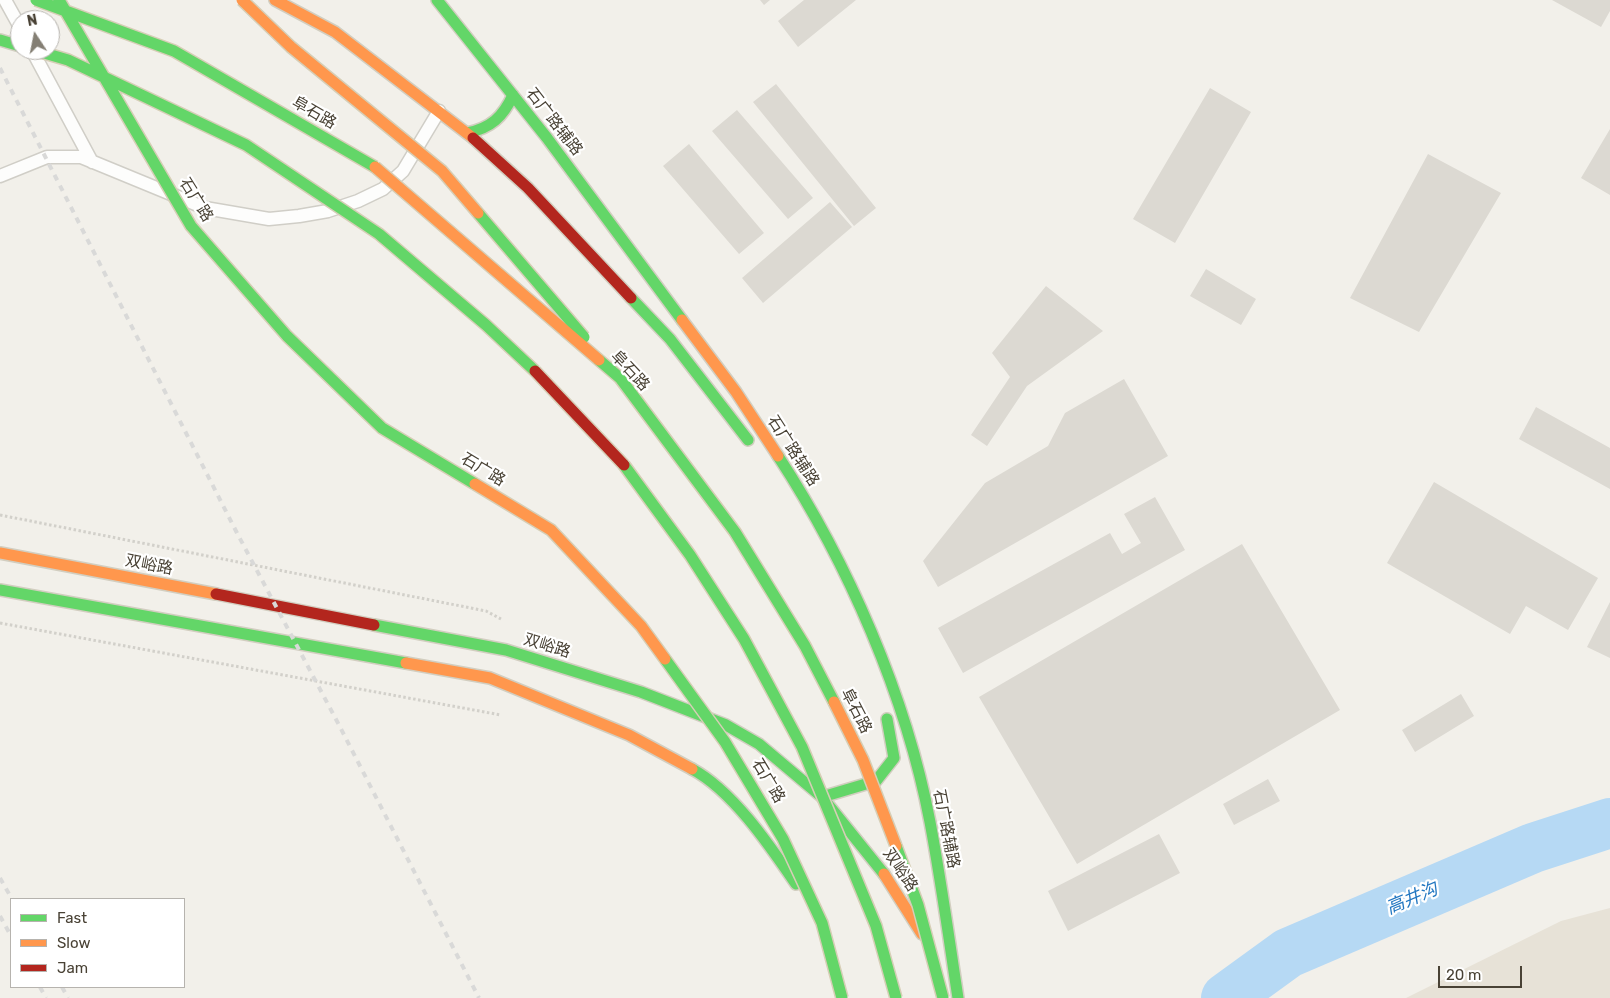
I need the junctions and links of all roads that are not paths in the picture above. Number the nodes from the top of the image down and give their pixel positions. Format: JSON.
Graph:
{"nodes":[{"id":1,"x":36,"y":0,"type":"edge"},
{"id":2,"x":59,"y":0,"type":"edge"},
{"id":3,"x":242,"y":0,"type":"edge"},
{"id":4,"x":275,"y":0,"type":"edge"},
{"id":5,"x":437,"y":0,"type":"edge"},
{"id":6,"x":60,"y":58,"type":"edge"},
{"id":7,"x":38,"y":60,"type":"edge"},
{"id":8,"x":513,"y":95,"type":"junction"},
{"id":9,"x":439,"y":111,"type":"junction"},
{"id":10,"x":467,"y":133,"type":"junction"},
{"id":11,"x":92,"y":162,"type":"junction"},
{"id":12,"x":0,"y":176,"type":"edge"},
{"id":13,"x":620,"y":378,"type":"junction"},
{"id":14,"x":755,"y":450,"type":"dead end"},
{"id":15,"x":0,"y":553,"type":"edge"},
{"id":16,"x":0,"y":590,"type":"edge"},
{"id":17,"x":884,"y":711,"type":"dead end"},
{"id":18,"x":822,"y":797,"type":"junction"},
{"id":19,"x":842,"y":998,"type":"edge"},
{"id":20,"x":851,"y":998,"type":"edge"},
{"id":21,"x":896,"y":998,"type":"edge"},
{"id":22,"x":944,"y":998,"type":"edge"},
{"id":23,"x":958,"y":998,"type":"edge"}],
"edges":[{"from":1,"to":13,"type":"main road","name":"阜石路","bridge":true},
{"from":2,"to":19,"type":"main road","name":"石广路","bridge":true},
{"from":3,"to":13,"type":"main road","bridge":true},
{"from":4,"to":9,"type":"main road","name":"石广路辅路"},
{"from":5,"to":8,"type":"main road","name":"石广路辅路"},
{"from":6,"to":21,"type":"main road","bridge":true},
{"from":7,"to":11,"type":"lane"},
{"from":8,"to":10,"type":"main road"},
{"from":8,"to":23,"type":"main road","name":"石广路辅路"},
{"from":9,"to":10,"type":"main road","name":"石广路辅路"},
{"from":9,"to":11,"type":"lane"},
{"from":10,"to":14,"type":"main road","name":"石广路辅路"},
{"from":11,"to":12,"type":"lane"},
{"from":13,"to":22,"type":"main road","name":"阜石路","bridge":true},
{"from":15,"to":18,"type":"main road","name":"双峪路"},
{"from":16,"to":20,"type":"main road"},
{"from":17,"to":18,"type":"main road"},
{"from":18,"to":22,"type":"main road","name":"双峪路"}]}
